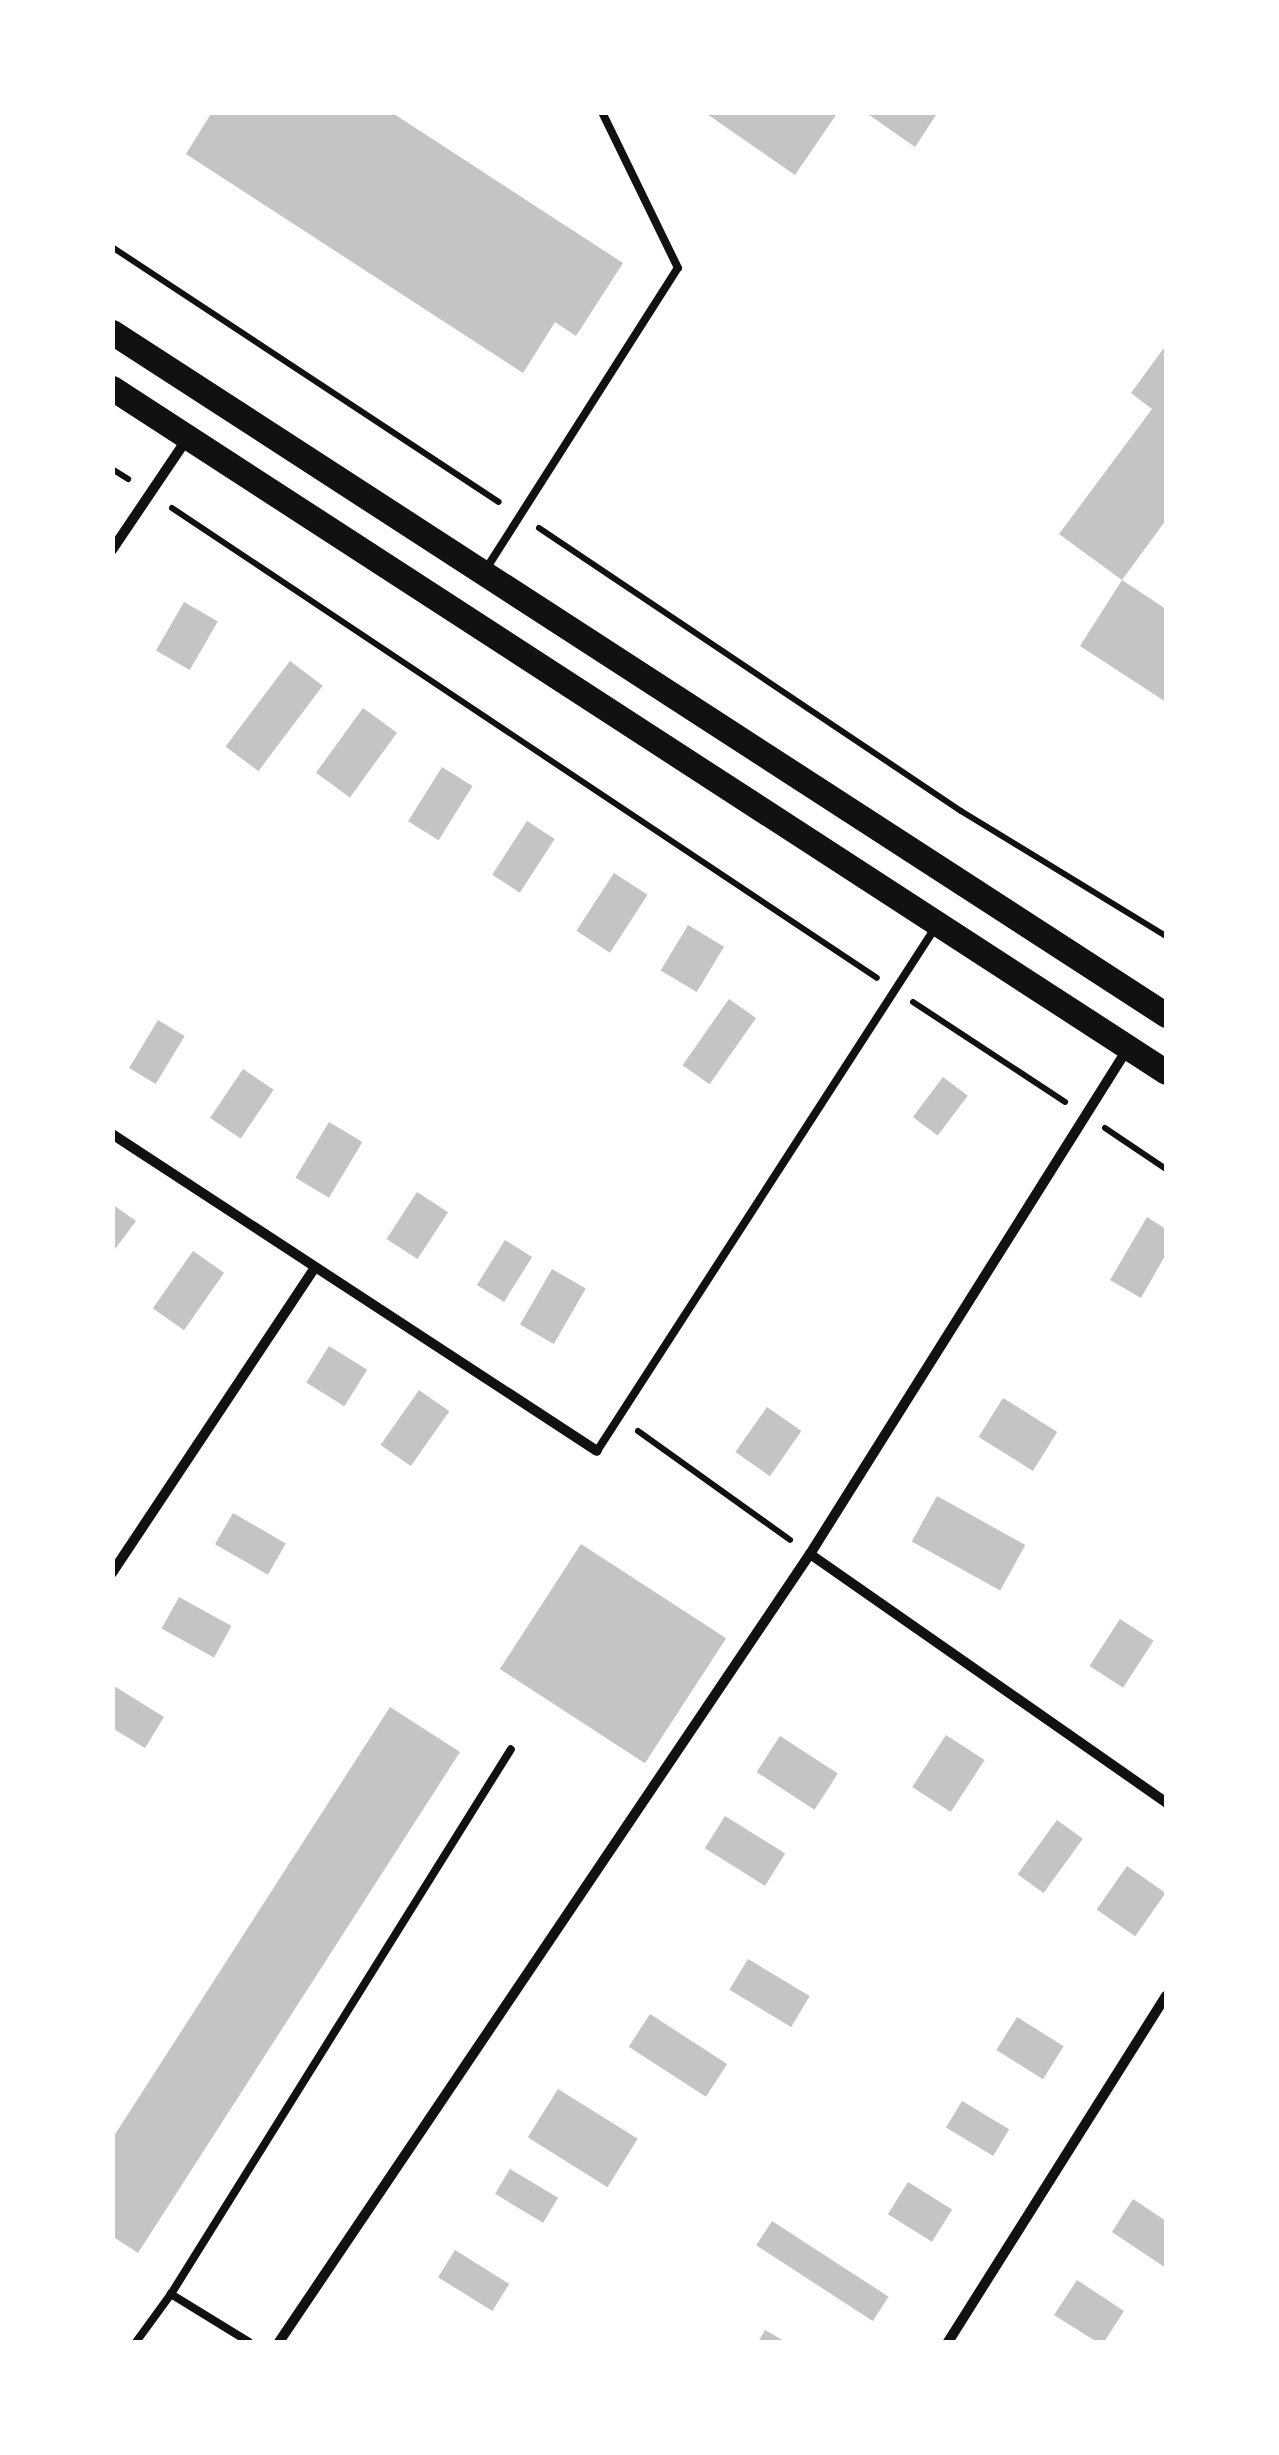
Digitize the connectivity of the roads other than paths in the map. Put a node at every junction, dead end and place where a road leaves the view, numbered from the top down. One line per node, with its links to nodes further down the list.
1 (602, 112): 6 (lane)
2 (112, 332): 6 (main road)
3 (112, 388): 4 (main road)
4 (188, 438): 5 (street); 7 (main road)
5 (112, 550)
6 (483, 574): 8 (main road)
7 (938, 924): 9 (main road); 13 (lane)
8 (1166, 1016)
9 (1128, 1048): 10 (main road); 14 (street)
10 (1166, 1072)
11 (112, 1134): 12 (street)
12 (315, 1267): 13 (street); 15 (street)
13 (597, 1451)
14 (810, 1554): 17 (street); 22 (street)
15 (112, 1573)
16 (511, 1749): 19 (lane)
17 (1166, 1802)
18 (1166, 1996): 23 (street)
19 (170, 2294): 20 (lane); 21 (lane)
20 (136, 2342)
21 (248, 2342)
22 (279, 2342)
23 (948, 2342)

